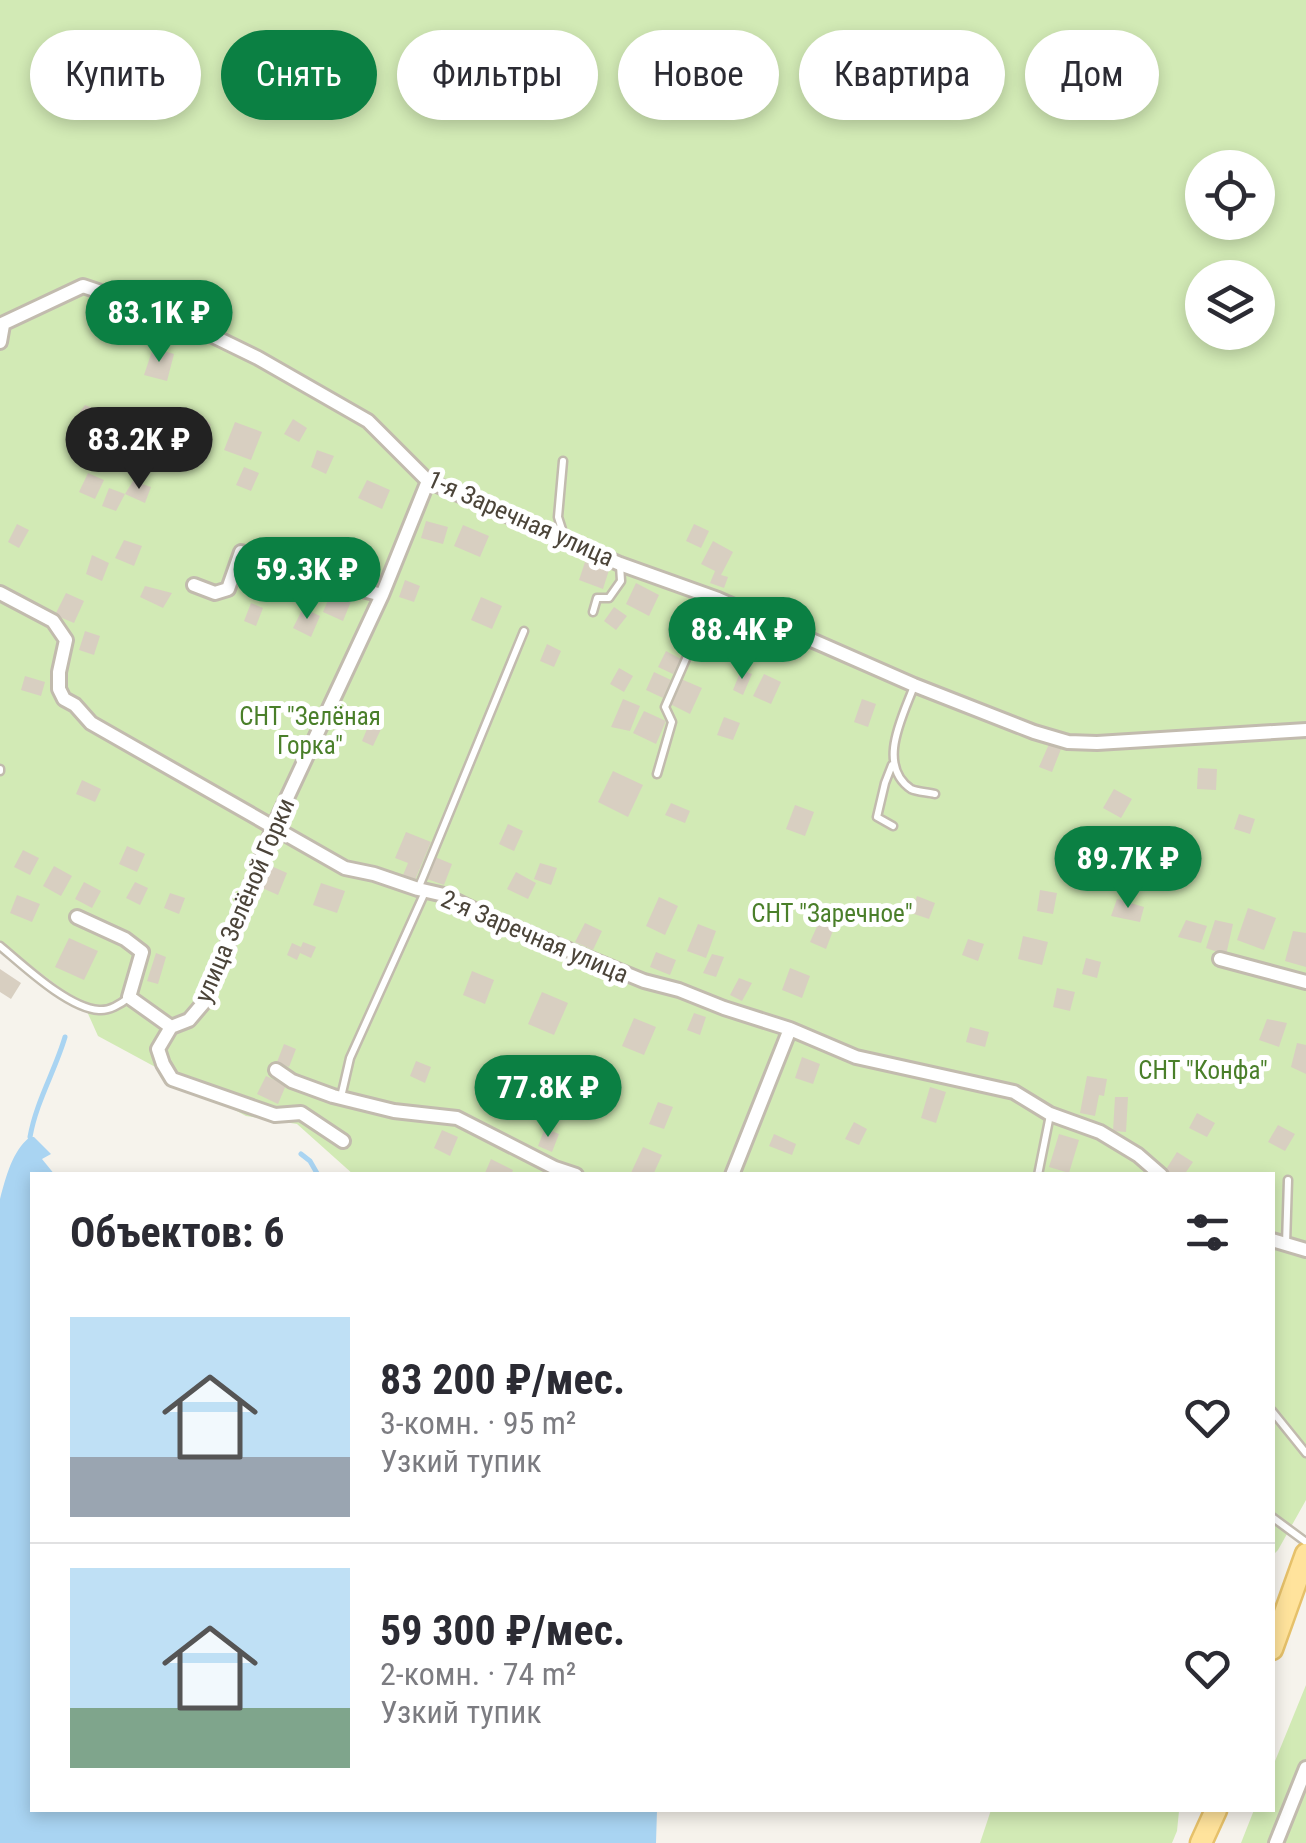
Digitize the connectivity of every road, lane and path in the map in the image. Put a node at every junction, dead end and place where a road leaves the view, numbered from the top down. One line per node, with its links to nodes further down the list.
1 (1, 325): 2 (street); 4 (street, 1-я Заречная улица)
2 (0, 342)
3 (563, 461): 5 (lane)
4 (428, 481): 5 (street, 1-я Заречная улица); 9 (street, улица Зелёной Горки)
5 (565, 540): 6 (street, 1-я Заречная улица)
6 (620, 564): 10 (street, 1-я Заречная улица); 11 (lane)
7 (194, 586): 9 (street)
8 (0, 593): 19 (street, 2-я Заречная улица)
9 (382, 595): 19 (street, улица Зелёной Горки)
10 (718, 599): 13 (street, 1-я Заречная улица); 16 (lane)
11 (593, 612)
12 (524, 631): 20 (lane)
13 (914, 685): 14 (street, 1-я Заречная улица); 15 (lane)
14 (1306, 730)
15 (894, 760): 17 (lane); 18 (lane)
16 (657, 774)
17 (934, 794)
18 (893, 826)
19 (273, 828): 20 (street, 2-я Заречная улица); 26 (street, улица Зелёной Горки)
20 (422, 890): 27 (street, 2-я Заречная улица); 29 (lane)
21 (77, 917): 25 (street)
22 (0, 946): 25 (lane)
23 (1220, 959): 24 (street)
24 (1306, 982)
25 (129, 998): 26 (street)
26 (170, 1026): 31 (street, улица Зелёной Горки)
27 (790, 1030): 30 (street, 2-я Заречная улица); 33 (street)
28 (276, 1070): 29 (street)
29 (340, 1097): 32 (street)
30 (1050, 1114): 34 (lane); 35 (street, 2-я Заречная улица)
31 (343, 1141)
32 (567, 1172)
33 (733, 1172)
34 (1039, 1172)
35 (1158, 1172)
36 (1288, 1180): 37 (lane)
37 (1280, 1242): 38 (street)
38 (1306, 1250)
39 (1275, 1415): 40 (lane)
40 (1306, 1452)
41 (1275, 1520): 42 (lane)
42 (1306, 1542)
43 (1306, 1554): 44 (main road)
44 (1279, 1610)
45 (1306, 1768): 48 (street)
46 (1213, 1812): 47 (main road)
47 (1201, 1843)
48 (1276, 1843)

